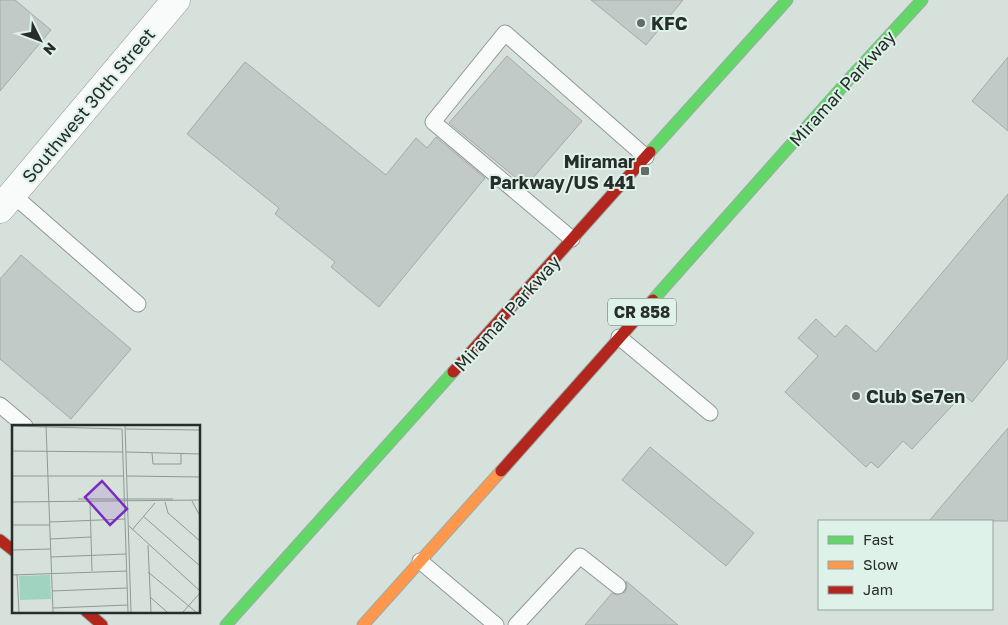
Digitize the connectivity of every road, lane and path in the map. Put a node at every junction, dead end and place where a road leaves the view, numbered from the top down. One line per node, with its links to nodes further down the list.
1 (176, 0): 5 (street, Southwest 30th Street)
2 (787, 0): 4 (main road, Miramar Parkway)
3 (922, 0): 8 (main road, Miramar Parkway / CR 858)
4 (646, 157): 6 (main road, Miramar Parkway); 6 (lane)
5 (6, 202): 7 (lane)
6 (572, 240): 18 (main road, Miramar Parkway)
7 (138, 304)
8 (619, 337): 10 (lane); 14 (main road, Miramar Parkway / CR 858)
9 (0, 406): 11 (lane)
10 (710, 412)
11 (24, 425)
12 (0, 540): 13 (main road)
13 (12, 549)
14 (420, 561): 19 (main road, Miramar Parkway / CR 858); 20 (lane)
15 (618, 586): 21 (lane)
16 (87, 612): 17 (main road)
17 (102, 625)
18 (226, 625)
19 (363, 625)
20 (496, 625)
21 (516, 625)

